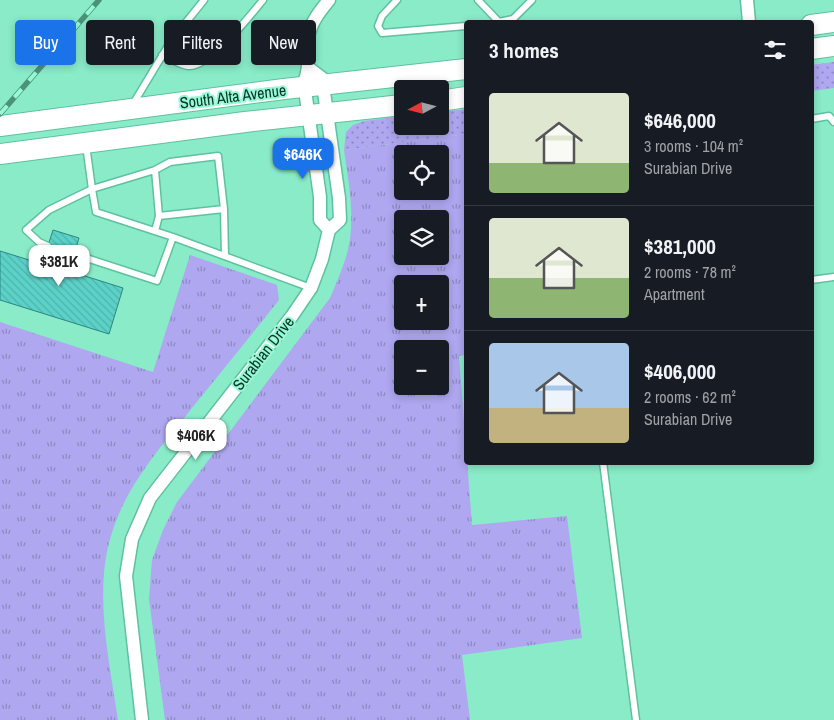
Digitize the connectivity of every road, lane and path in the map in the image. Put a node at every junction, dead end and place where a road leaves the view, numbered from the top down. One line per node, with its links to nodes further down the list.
1 (204, 0): 16 (lane)
2 (263, 0): 16 (lane)
3 (397, 0): 13 (lane)
4 (478, 0): 8 (lane)
5 (532, 0): 9 (lane)
6 (747, 0): 10 (street)
7 (327, 1): 18 (street)
8 (497, 20)
9 (513, 20)
10 (749, 20)
11 (834, 22): 12 (main road)
12 (814, 25)
13 (464, 26)
14 (834, 46): 15 (main road)
15 (814, 49)
16 (162, 55): 22 (lane)
17 (464, 69): 18 (main road, South Alta Avenue)
18 (313, 80): 22 (main road, South Alta Avenue); 23 (street, Surabian Drive); 24 (street)
19 (464, 97): 20 (main road)
20 (449, 99)
21 (394, 106): 23 (main road, South Alta Avenue)
22 (130, 109): 27 (main road, South Alta Avenue)
23 (328, 114): 24 (main road, South Alta Avenue); 34 (street, Surabian Drive)
24 (308, 115): 28 (main road, South Alta Avenue); 34 (street)
25 (814, 118): 26 (lane)
26 (834, 122)
27 (0, 126)
28 (86, 143): 29 (main road, South Alta Avenue); 31 (lane)
29 (0, 154)
30 (155, 170): 31 (lane); 32 (lane); 33 (lane)
31 (92, 189): 35 (lane); 37 (lane)
32 (224, 209): 33 (lane); 39 (lane)
33 (159, 216): 35 (lane)
34 (328, 230): 42 (street, Surabian Drive)
35 (155, 231): 36 (lane)
36 (173, 237): 38 (lane); 39 (lane)
37 (48, 246)
38 (74, 254)
39 (225, 256): 42 (lane)
40 (834, 277): 41 (lane)
41 (814, 280)
42 (311, 288): 44 (street, Surabian Drive)
43 (603, 465): 45 (lane)
44 (142, 720)
45 (636, 720)

